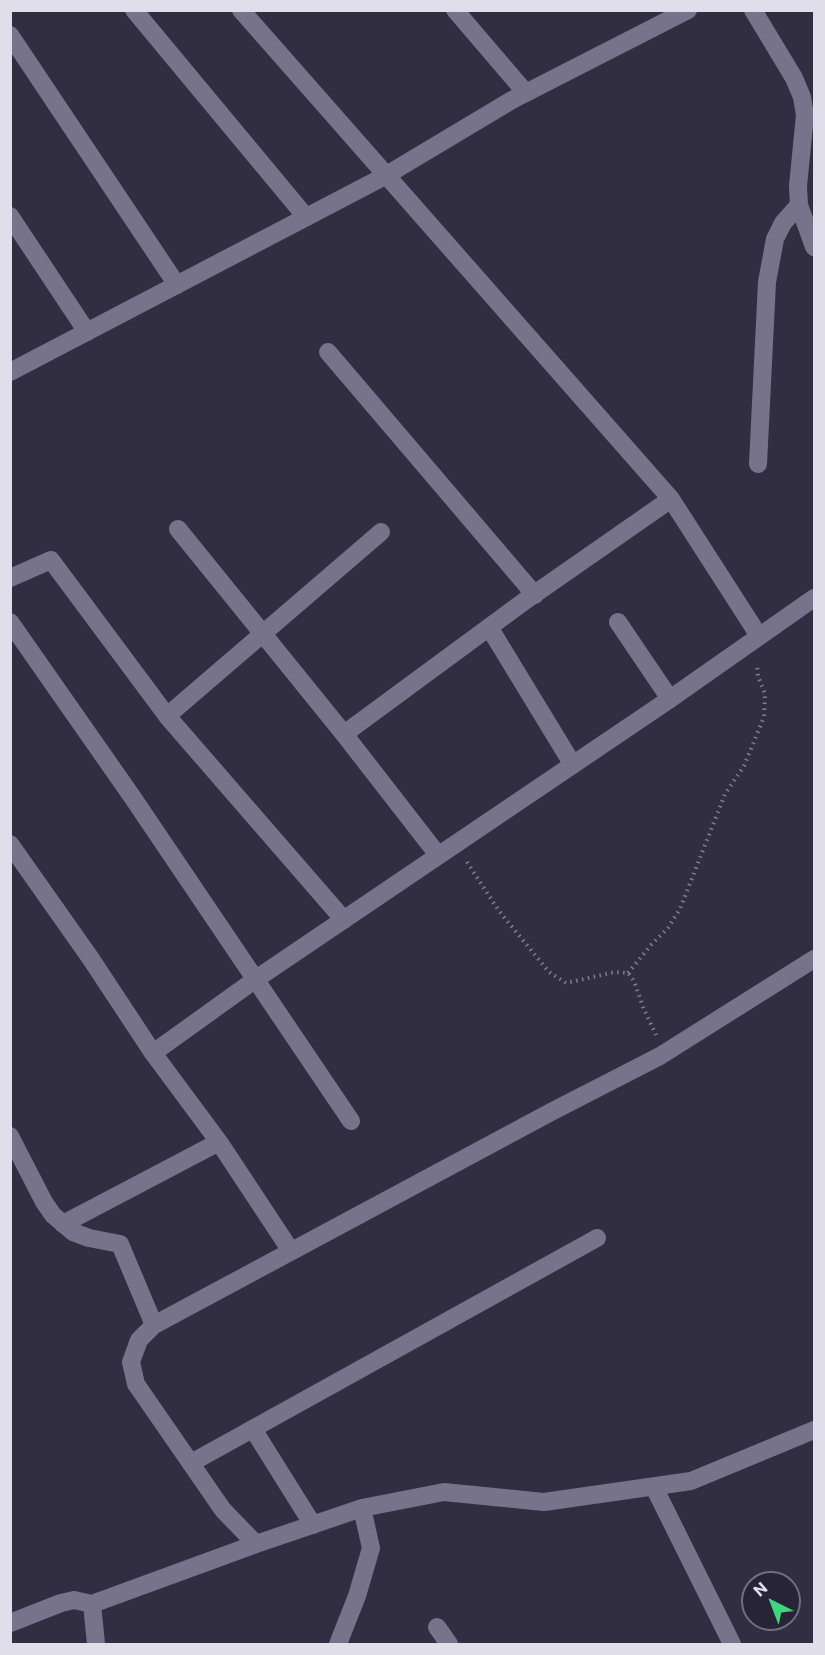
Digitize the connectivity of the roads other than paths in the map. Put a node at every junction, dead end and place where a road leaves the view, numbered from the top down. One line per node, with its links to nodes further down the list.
1 (134, 10): 11 (street)
2 (241, 10): 8 (street)
3 (455, 10): 7 (street)
4 (688, 10): 7 (street)
5 (753, 10): 9 (street)
6 (10, 35): 13 (street)
7 (526, 93): 8 (street)
8 (386, 176): 11 (street); 18 (street)
9 (799, 205): 12 (street); 17 (street)
10 (10, 216): 14 (street)
11 (306, 218): 13 (street)
12 (814, 247)
13 (177, 285): 14 (street)
14 (87, 332): 16 (street)
15 (328, 351): 22 (street)
16 (10, 372)
17 (758, 464)
18 (671, 499): 22 (street); 28 (street)
19 (178, 529): 27 (street)
20 (381, 532): 27 (street)
21 (10, 578): 30 (street)
22 (535, 595): 26 (street)
23 (814, 598): 28 (street)
24 (10, 622): 37 (street)
25 (618, 622): 29 (street)
26 (489, 627): 31 (street); 32 (street)
27 (264, 634): 30 (street); 31 (street)
28 (759, 636): 29 (street)
29 (669, 699): 32 (street)
30 (167, 716): 35 (street)
31 (344, 734): 34 (street)
32 (573, 765): 34 (street)
33 (10, 844): 38 (street)
34 (438, 855): 35 (street)
35 (344, 920): 37 (street)
36 (814, 959): 44 (street)
37 (256, 979): 38 (street); 39 (street)
38 (153, 1053): 41 (street)
39 (351, 1121)
40 (10, 1136): 42 (street)
41 (219, 1142): 42 (street); 44 (street)
42 (63, 1224): 45 (street)
43 (597, 1238): 46 (street)
44 (291, 1251): 45 (street)
45 (154, 1325): 48 (street)
46 (253, 1428): 48 (street); 51 (street)
47 (814, 1430): 49 (street)
48 (191, 1463): 52 (street)
49 (654, 1486): 50 (street); 59 (street)
50 (362, 1508): 51 (street); 57 (street)
51 (313, 1524): 52 (street)
52 (256, 1544): 53 (street)
53 (92, 1605): 54 (street); 56 (street)
54 (10, 1623)
55 (437, 1627): 58 (street)
56 (96, 1644)
57 (338, 1644)
58 (449, 1644)
59 (732, 1644)

